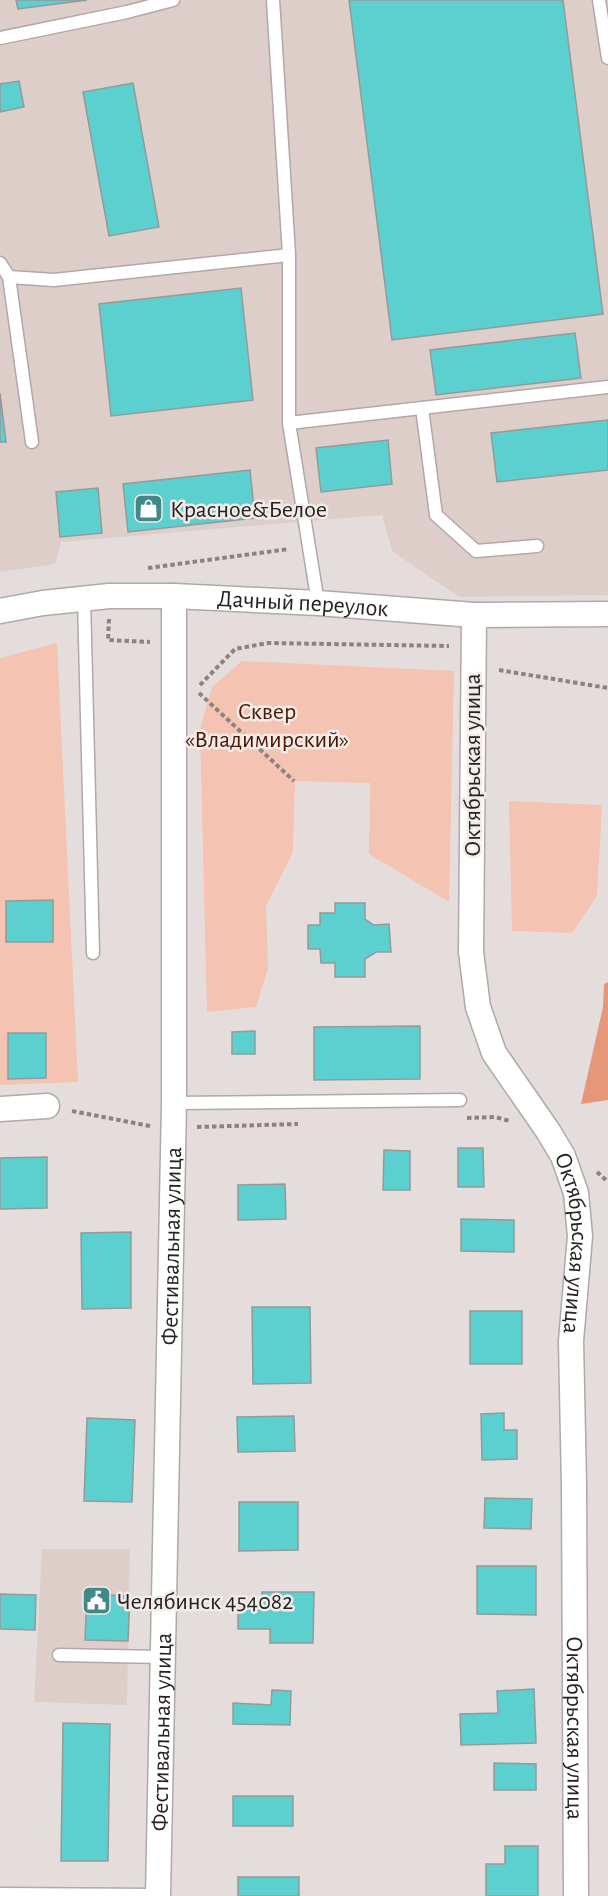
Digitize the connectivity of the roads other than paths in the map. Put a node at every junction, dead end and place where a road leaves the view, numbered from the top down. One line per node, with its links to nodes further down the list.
1 (173, 0): 4 (lane)
2 (273, 0): 6 (lane)
3 (599, 0): 5 (lane)
4 (0, 38)
5 (608, 58)
6 (288, 255): 8 (lane); 11 (lane)
7 (0, 263): 8 (lane)
8 (9, 277): 12 (lane)
9 (608, 387): 10 (lane)
10 (422, 408): 11 (lane); 13 (lane)
11 (289, 423): 16 (lane)
12 (32, 442)
13 (537, 546)
14 (174, 596): 15 (street, Дачный переулок); 16 (street, Дачный переулок); 22 (street, Фестивальная улица)
15 (84, 599): 17 (street, Дачный переулок); 20 (lane)
16 (318, 603): 19 (street, Дачный переулок)
17 (0, 611)
18 (608, 614): 19 (street, Дачный переулок)
19 (474, 615): 29 (street, Октябрьская улица)
20 (93, 953)
21 (460, 1100): 22 (lane)
22 (180, 1103): 26 (street, Фестивальная улица)
23 (47, 1106): 24 (street)
24 (0, 1109)
25 (58, 1655): 26 (lane)
26 (163, 1657): 28 (street, Фестивальная улица)
27 (0, 1894): 28 (lane)
28 (158, 1895)
29 (576, 1896)

